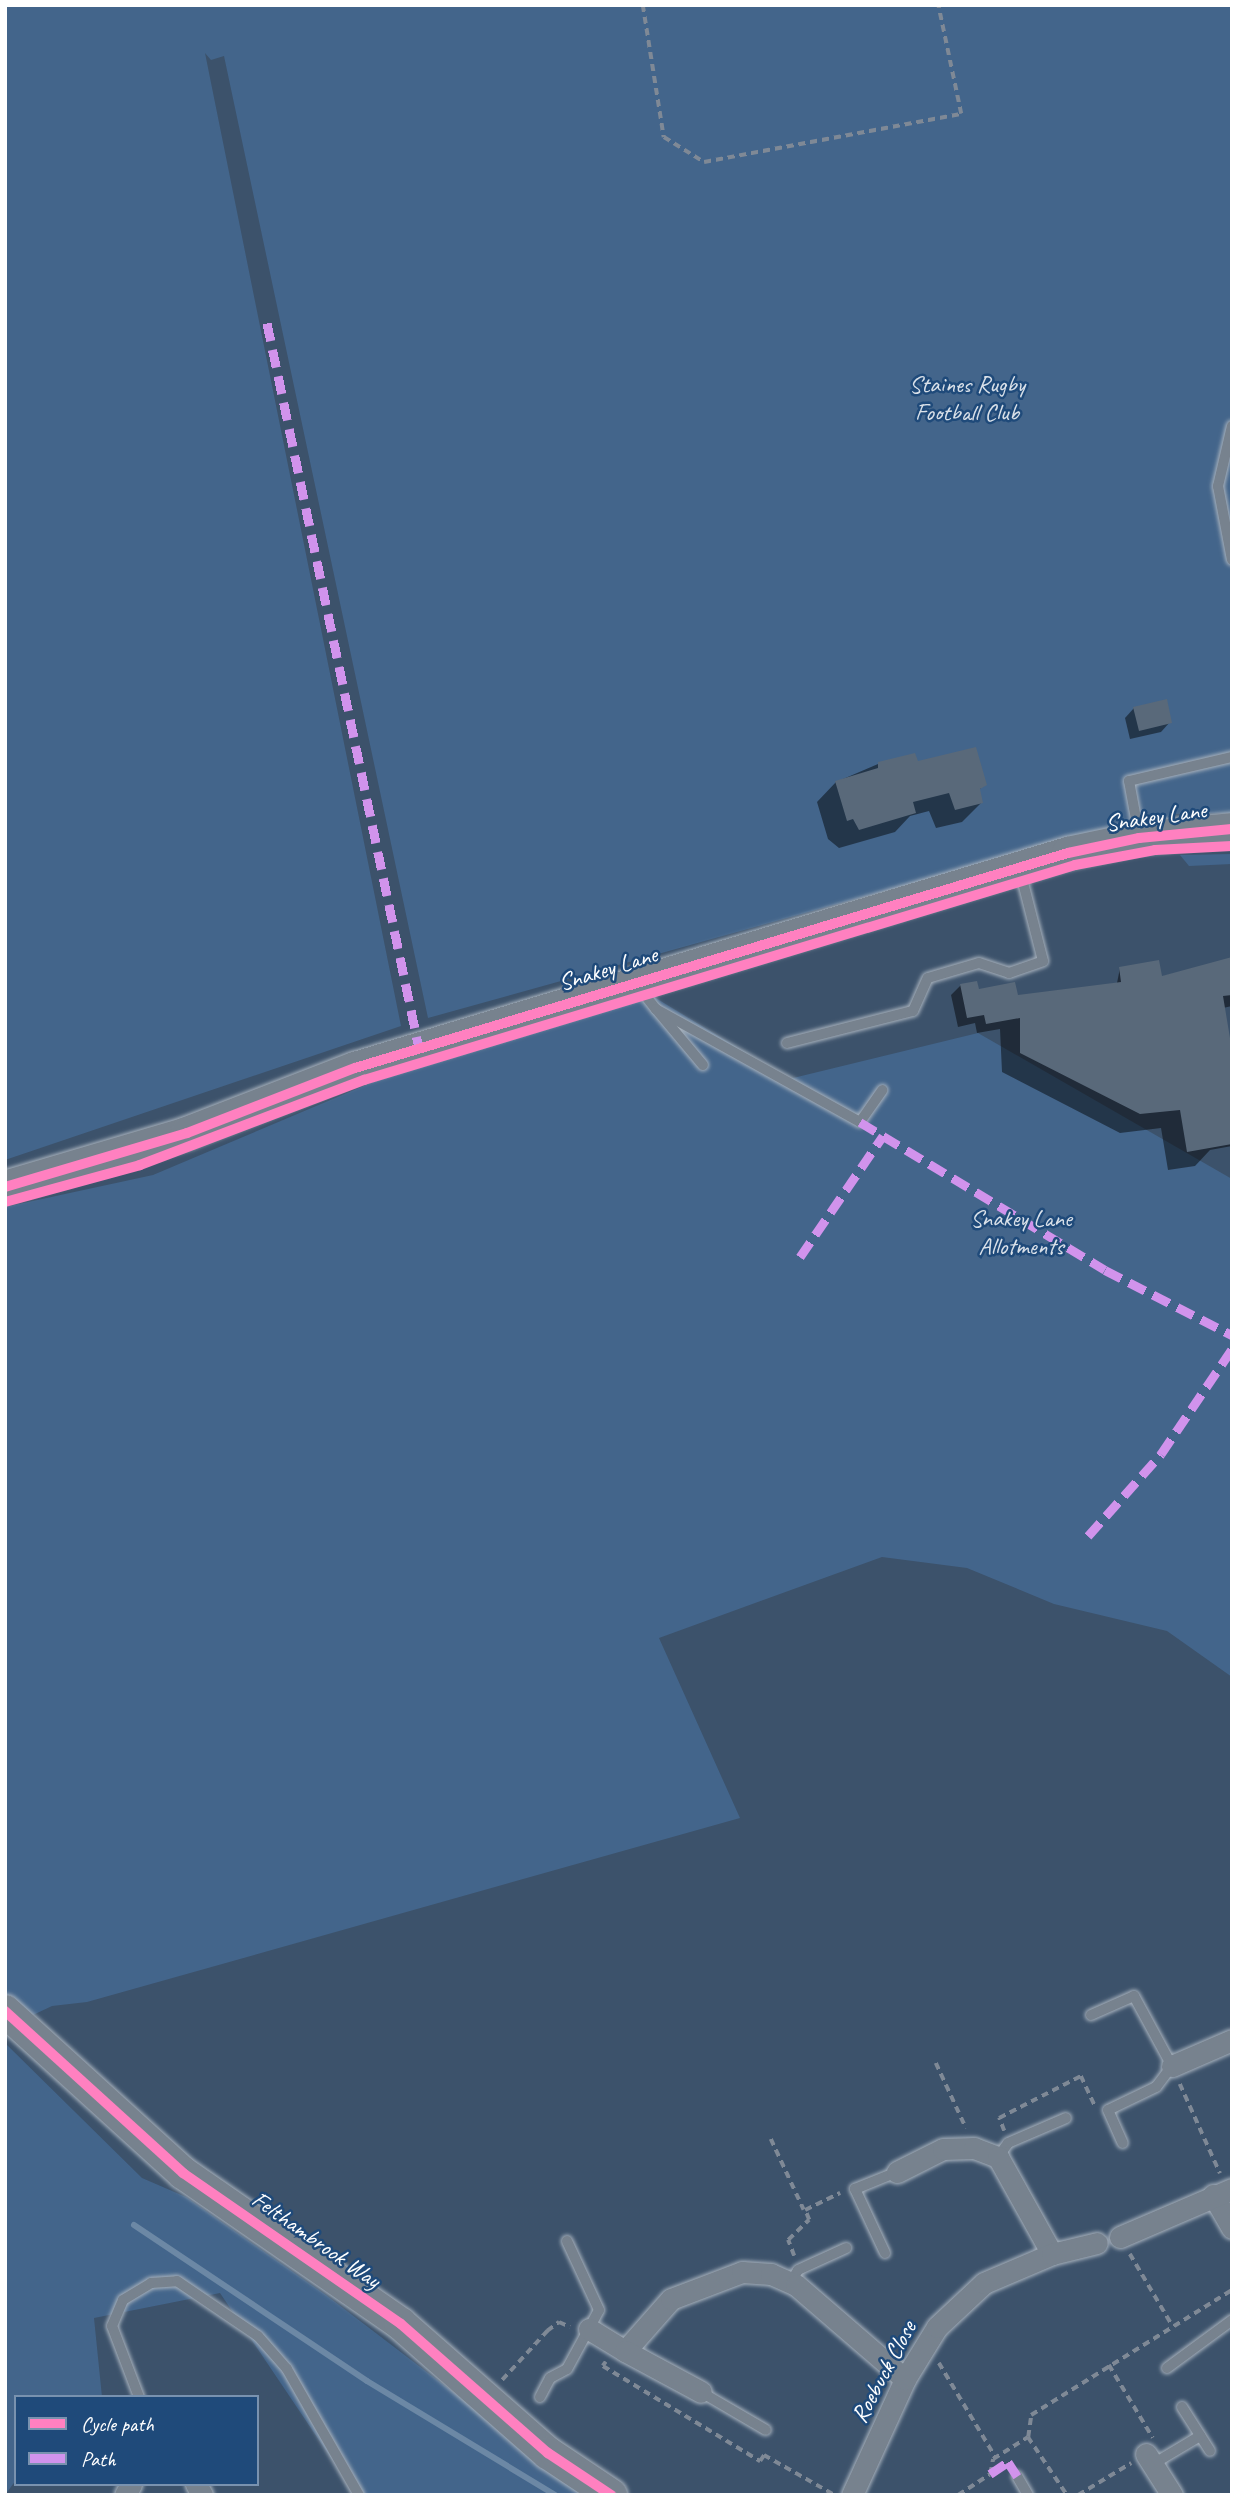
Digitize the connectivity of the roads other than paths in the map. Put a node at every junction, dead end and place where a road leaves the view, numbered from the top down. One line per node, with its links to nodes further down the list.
1 (1232, 426): 2 (lane)
2 (1232, 560)
3 (1232, 757): 5 (lane)
4 (1232, 829): 5 (street, Snakey Lane)
5 (1139, 838): 6 (street, Snakey Lane)
6 (1019, 868): 7 (street, Snakey Lane); 9 (lane)
7 (636, 983): 8 (lane); 12 (street, Snakey Lane)
8 (656, 1009): 10 (lane); 11 (lane)
9 (788, 1043)
10 (703, 1065)
11 (882, 1090)
12 (5, 1187)
13 (5, 2011): 45 (street, Felthambrook Way)
14 (1091, 2015): 16 (lane)
15 (1232, 2040): 16 (street)
16 (1172, 2066): 18 (lane)
17 (1066, 2118): 19 (lane)
18 (1123, 2143)
19 (1003, 2150): 20 (street); 28 (street)
20 (897, 2172): 27 (lane)
21 (1225, 2192): 22 (street); 23 (street)
22 (1232, 2228)
23 (1120, 2237)
24 (567, 2241): 31 (lane)
25 (1097, 2243): 28 (street, Roebuck Close)
26 (846, 2248): 29 (lane)
27 (885, 2253)
28 (1052, 2254): 34 (street, Roebuck Close)
29 (794, 2276): 32 (street); 34 (street)
30 (1232, 2320): 33 (lane)
31 (587, 2333): 32 (street); 37 (lane)
32 (620, 2348): 35 (street)
33 (1167, 2368)
34 (905, 2379): 46 (street, Roebuck Close)
35 (701, 2392): 39 (lane)
36 (138, 2395): 44 (lane)
37 (540, 2397)
38 (1182, 2407): 40 (lane)
39 (766, 2430)
40 (1200, 2436): 41 (lane); 42 (lane)
41 (1210, 2451)
42 (1150, 2459): 48 (street)
43 (1017, 2476): 47 (lane)
44 (359, 2495)
45 (611, 2495)
46 (852, 2495)
47 (1028, 2495)
48 (1172, 2495)

